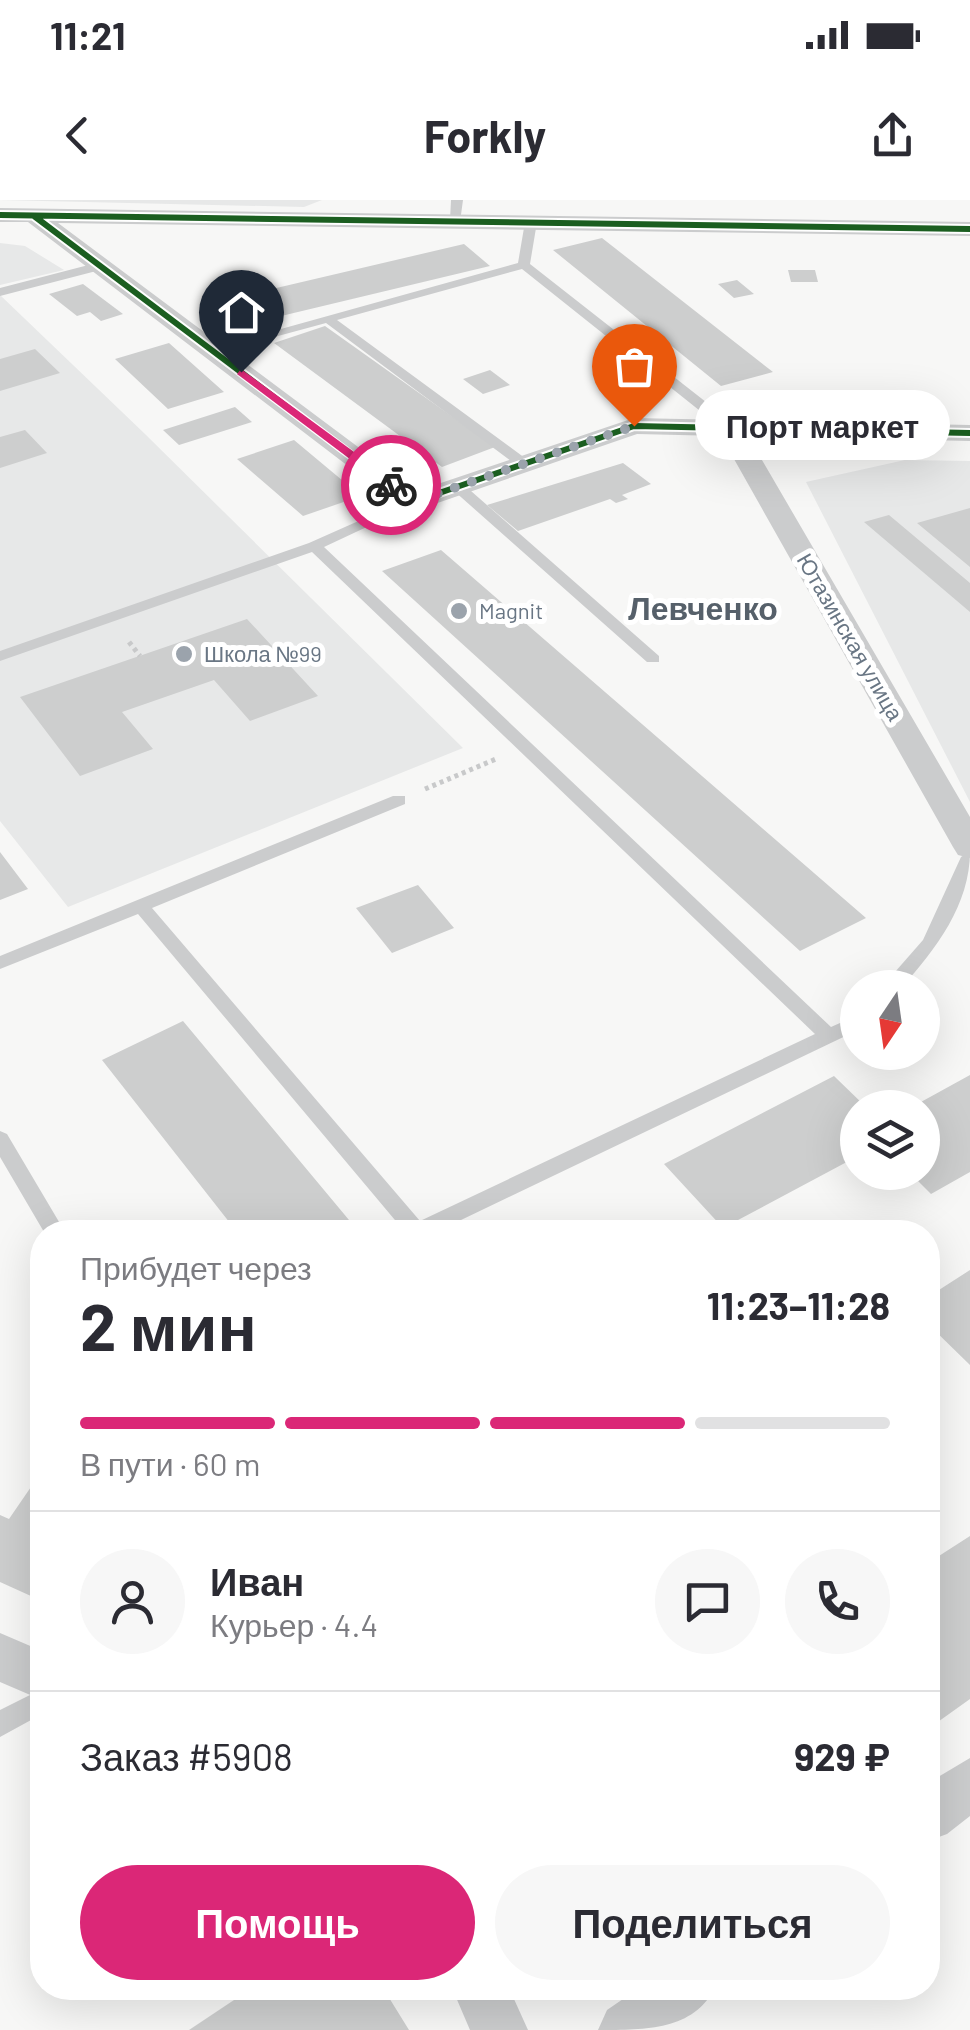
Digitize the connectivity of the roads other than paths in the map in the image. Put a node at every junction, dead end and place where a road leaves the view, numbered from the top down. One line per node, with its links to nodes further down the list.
1 (457, 210): 3 (street); 4 (street)
2 (0, 215): 3 (street)
3 (34, 216): 7 (street)
4 (531, 222): 5 (street); 6 (lane)
5 (970, 229)
6 (524, 264): 9 (lane); 11 (lane)
7 (100, 266): 8 (lane); 10 (street)
8 (0, 292)
9 (330, 320): 10 (lane); 13 (lane)
10 (212, 350): 15 (street)
11 (729, 427): 12 (street); 13 (street); 20 (street, Ютазинская улица)
12 (970, 433)
13 (524, 464): 14 (street)
14 (458, 486): 15 (street); 18 (lane)
15 (413, 502): 16 (lane)
16 (314, 546): 17 (lane); 26 (lane)
17 (0, 656)
18 (653, 658)
19 (399, 800): 22 (lane)
20 (970, 847)
21 (970, 858): 24 (lane)
22 (141, 906): 23 (lane); 29 (lane)
23 (0, 964)
24 (906, 970)
25 (840, 1031): 26 (lane)
26 (829, 1036): 30 (lane)
27 (0, 1139): 28 (lane)
28 (48, 1220)
29 (407, 1220)
30 (442, 1220)
31 (0, 1656): 32 (street)
32 (30, 1670)
33 (30, 1708): 34 (lane)
34 (0, 1724)
35 (970, 1784): 36 (street)
36 (940, 1806)
37 (485, 2000): 39 (street)
38 (669, 2000): 40 (street)
39 (498, 2030)
40 (627, 2030)

